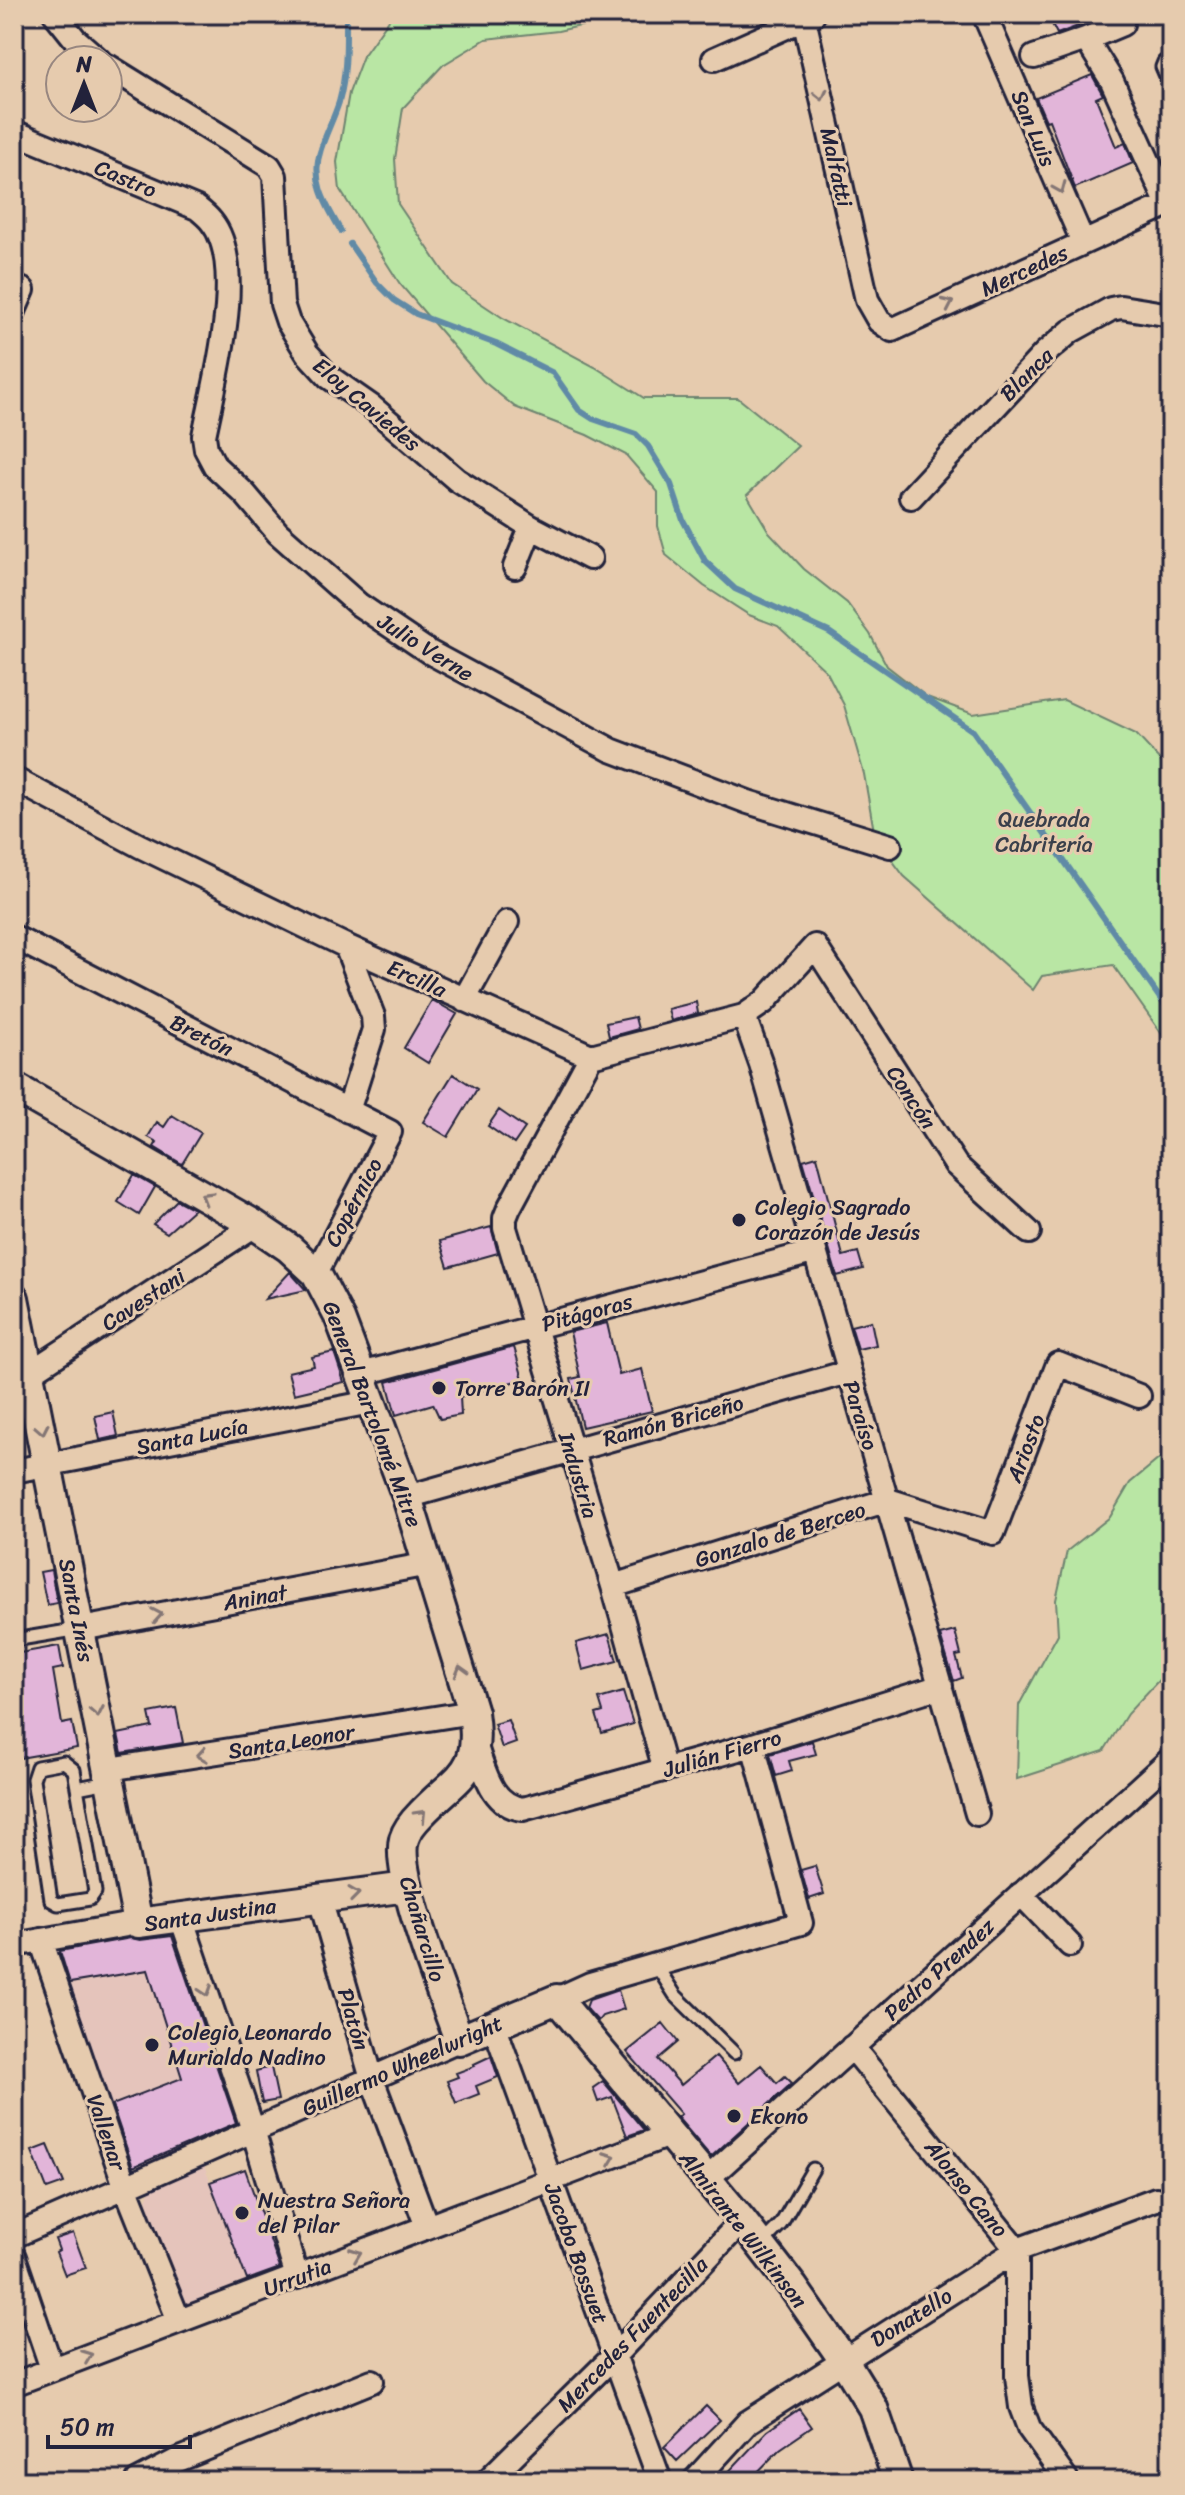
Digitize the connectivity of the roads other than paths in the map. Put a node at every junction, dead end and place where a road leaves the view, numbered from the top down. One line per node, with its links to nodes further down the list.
1 (55, 14): 6 (street)
2 (984, 14): 14 (street, San Luis, one-way to 14)
3 (805, 16): 9 (street); 19 (street, Malfatti, one-way to 19)
4 (1122, 24): 5 (street)
5 (1086, 39): 7 (street); 13 (street)
6 (81, 44)
7 (1034, 57)
8 (1171, 58): 11 (lane)
9 (714, 59)
10 (124, 76): 21 (street, Eloy Caviedes)
11 (1171, 88)
12 (14, 132): 15 (street, Castro)
13 (1169, 204): 14 (street, Mercedes)
14 (1083, 242): 19 (street, Mercedes, one-way to 14)
15 (222, 243): 25 (street, Julio Verne)
16 (18, 288): 17 (street)
17 (14, 311)
18 (1171, 315): 20 (street, Blanca)
19 (879, 321)
20 (911, 497)
21 (531, 527): 22 (street, Eloy Caviedes); 23 (street)
22 (590, 558)
23 (515, 567)
24 (14, 779): 28 (street, Ercilla)
25 (890, 846)
26 (507, 922): 29 (street)
27 (14, 937): 33 (street, Bretón)
28 (346, 946): 29 (street, Ercilla); 33 (street)
29 (464, 1000): 31 (street, Ercilla)
30 (744, 1016): 31 (street); 36 (street, Concón); 37 (street, Paraíso)
31 (591, 1056): 40 (street, Industria)
32 (14, 1087): 35 (street, General Bartolomé Mitre, one-way to 32)
33 (348, 1111): 34 (street, Bretón)
34 (390, 1132): 38 (street, Copérnico)
35 (255, 1225): 38 (street, General Bartolomé Mitre); 41 (street, Cavestani)
36 (1029, 1232)
37 (813, 1252): 40 (street, Pitágoras); 42 (street, Paraíso)
38 (316, 1273): 43 (street, General Bartolomé Mitre)
39 (14, 1298): 41 (street, Santa Inés)
40 (534, 1326): 43 (street, Pitágoras); 46 (street, Industria)
41 (31, 1372): 47 (street, Santa Inés, one-way to 47)
42 (848, 1372): 46 (street, Ramón Briceño); 50 (street, Paraíso)
43 (361, 1374): 45 (street, General Bartolomé Mitre)
44 (1139, 1396): 51 (street, Ariosto)
45 (371, 1402): 47 (street, Santa Lucía); 49 (street, General Bartolomé Mitre)
46 (571, 1449): 49 (street, Ramón Briceño); 53 (street, Industria)
47 (48, 1464): 48 (street, Santa Lucía); 54 (street, Santa Inés)
48 (14, 1471)
49 (407, 1497): 52 (street, General Bartolomé Mitre)
50 (888, 1500): 51 (street, Gonzalo de Berceo); 53 (street, Gonzalo de Berceo); 56 (street, Paraíso)
51 (993, 1533)
52 (429, 1564): 54 (street, Aninat, one-way to 52); 57 (street, General Bartolomé Mitre, one-way to 52)
53 (613, 1586): 61 (street, Industria)
54 (81, 1629): 55 (lane); 62 (street, Santa Inés, one-way to 62)
55 (14, 1640)
56 (941, 1686): 58 (street, Julián Fierro); 65 (street, Paraíso)
57 (473, 1712): 59 (street, General Bartolomé Mitre); 62 (street, Santa Leonor, one-way to 62)
58 (753, 1745): 61 (street, Julián Fierro); 74 (street, Guillermo Wheelwright)
59 (476, 1747): 64 (street, General Bartolomé Mitre); 66 (street, Chañarcillo, one-way to 59)
60 (1171, 1759): 67 (street, Pedro Prendez)
61 (665, 1770): 64 (street, Julián Fierro)
62 (110, 1775): 63 (lane); 70 (street, Santa Inés)
63 (77, 1788): 63 (lane)
64 (502, 1803)
65 (977, 1814)
66 (407, 1887): 68 (street, Santa Justina, one-way to 66); 77 (street, Chañarcillo)
67 (1021, 1894): 73 (street); 78 (street, Pedro Prendez)
68 (320, 1899): 69 (street, Santa Justina); 80 (street, Platón)
69 (181, 1917): 70 (street, Santa Justina); 81 (street, one-way to 81)
70 (138, 1923): 71 (street, Santa Justina)
71 (41, 1940): 72 (street, Santa Justina); 86 (street, Vallenar)
72 (14, 1945)
73 (1070, 1945)
74 (656, 1965): 75 (street, Guillermo Wheelwright); 79 (lane)
75 (557, 1999): 76 (street, Guillermo Wheelwright); 82 (street, Almirante Wilkinson)
76 (494, 2025): 77 (street, Guillermo Wheelwright); 85 (street, Jacobo Bossuet)
77 (459, 2040): 80 (street, Guillermo Wheelwright)
78 (852, 2047): 84 (street, Pedro Prendez); 92 (street, Alonso Cano)
79 (734, 2053)
80 (372, 2079): 81 (street, Guillermo Wheelwright); 89 (street, Platón)
81 (253, 2130): 86 (street, Guillermo Wheelwright); 94 (street)
82 (669, 2135): 84 (street, Almirante Wilkinson); 85 (street, Urrutia, one-way to 82)
83 (813, 2169): 91 (lane)
84 (707, 2179): 88 (street, Almirante Wilkinson)
85 (551, 2180): 89 (street, Urrutia); 96 (street, Jacobo Bossuet)
86 (125, 2186): 90 (street, Guillermo Wheelwright); 95 (street, Vallenar)
87 (1156, 2199): 92 (street, Donatello)
88 (742, 2221): 91 (street, Almirante Wilkinson); 96 (street, Mercedes Fuentecilla)
89 (427, 2227): 94 (street, Urrutia, one-way to 89)
90 (14, 2236)
91 (761, 2244): 97 (street, Almirante Wilkinson)
92 (1017, 2250): 97 (street, Donatello); 106 (street, Alonso Cano)
93 (14, 2257): 98 (street)
94 (297, 2277): 95 (street, Urrutia)
95 (179, 2321): 98 (street, Urrutia, one-way to 95)
96 (614, 2356): 102 (street, Mercedes Fuentecilla); 103 (street, Jacobo Bossuet)
97 (843, 2359): 104 (street, Donatello); 105 (street, Almirante Wilkinson)
98 (52, 2369): 100 (street, Urrutia)
99 (372, 2381): 101 (street)
100 (14, 2384)
101 (138, 2481)
102 (487, 2481)
103 (660, 2481)
104 (694, 2481)
105 (898, 2481)
106 (1067, 2481)

